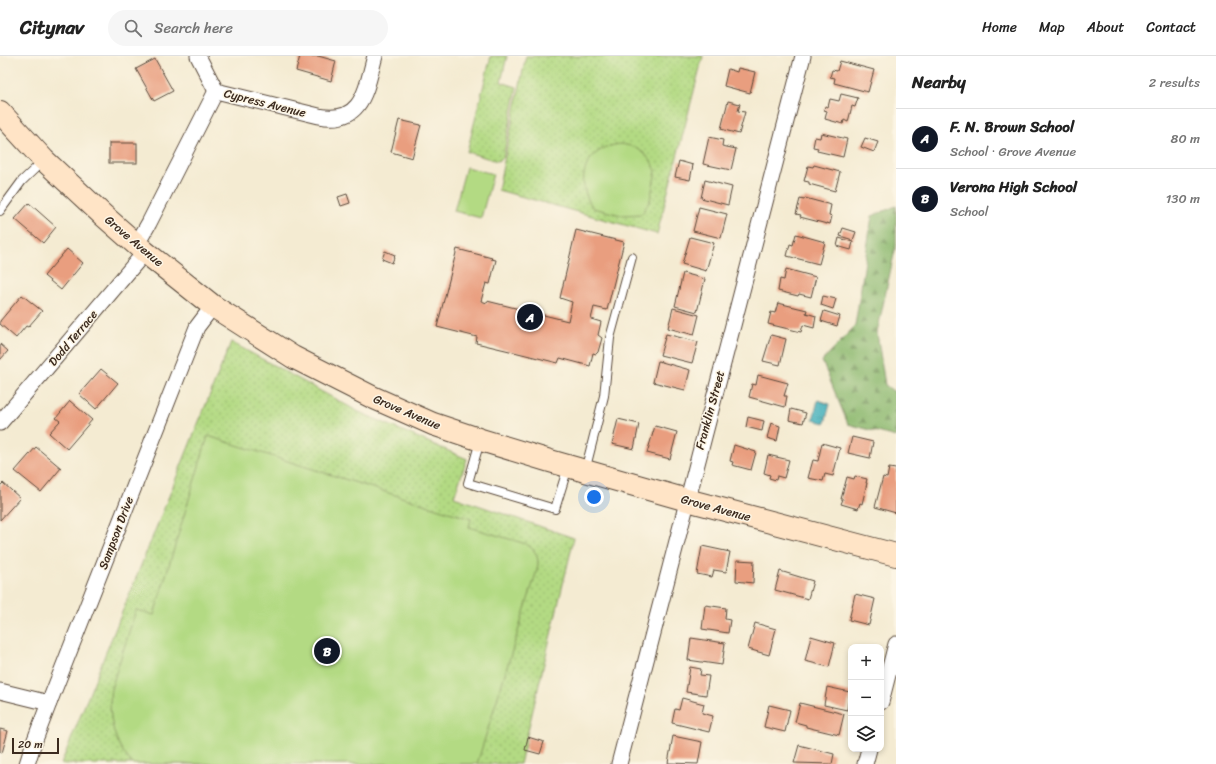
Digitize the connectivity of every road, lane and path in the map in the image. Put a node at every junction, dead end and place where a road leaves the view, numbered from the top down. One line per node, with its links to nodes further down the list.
1 (198, 56): 4 (street)
2 (375, 56): 4 (street, Cypress Avenue)
3 (803, 56): 14 (street, Franklin Street)
4 (216, 91): 8 (street, Cypress Avenue)
5 (0, 112): 6 (street, Grove Avenue)
6 (44, 160): 7 (lane); 8 (street, Grove Avenue)
7 (0, 211)
8 (141, 248): 10 (street, Grove Avenue); 11 (street, Dodd Terrace)
9 (632, 257): 13 (lane)
10 (213, 306): 12 (street, Grove Avenue); 19 (street, Sampson Drive)
11 (0, 423)
12 (481, 440): 13 (street, Grove Avenue); 13 (lane)
13 (577, 469): 14 (street, Grove Avenue)
14 (687, 500): 15 (street, Grove Avenue); 22 (street, Franklin Street)
15 (896, 555)
16 (896, 644): 17 (street)
17 (884, 690)
18 (0, 691): 19 (street)
19 (50, 703): 21 (street, Sampson Drive)
20 (868, 752): 23 (street)
21 (27, 764)
22 (619, 764)
23 (865, 764)

